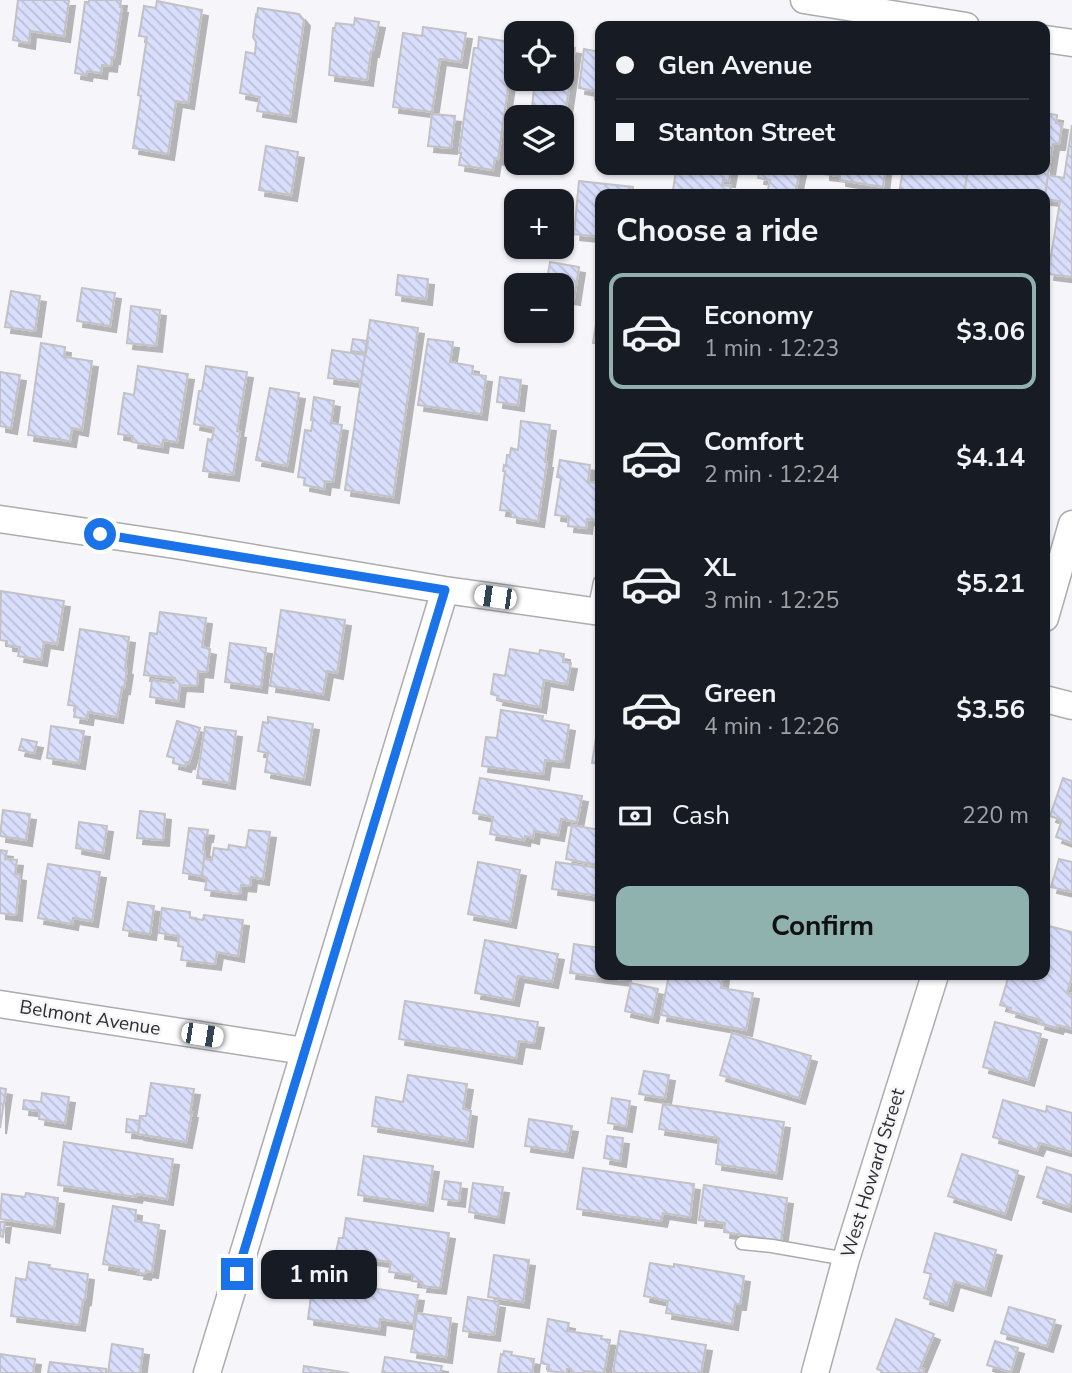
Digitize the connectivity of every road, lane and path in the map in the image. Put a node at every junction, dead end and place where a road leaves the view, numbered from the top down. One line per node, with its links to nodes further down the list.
1 (804, 0): 2 (street)
2 (935, 21)
3 (1050, 40): 4 (street)
4 (1072, 43)
5 (0, 519): 7 (street)
6 (1072, 524): 8 (street)
7 (445, 590): 9 (street); 14 (street)
8 (1050, 601)
9 (595, 612)
10 (1050, 700): 11 (street)
11 (1072, 706)
12 (933, 980): 16 (street, West Howard Street)
13 (0, 1004): 14 (street, Belmont Avenue)
14 (304, 1051): 17 (street)
15 (742, 1243): 16 (lane)
16 (846, 1259): 18 (street, West Howard Street)
17 (207, 1373)
18 (815, 1373)

